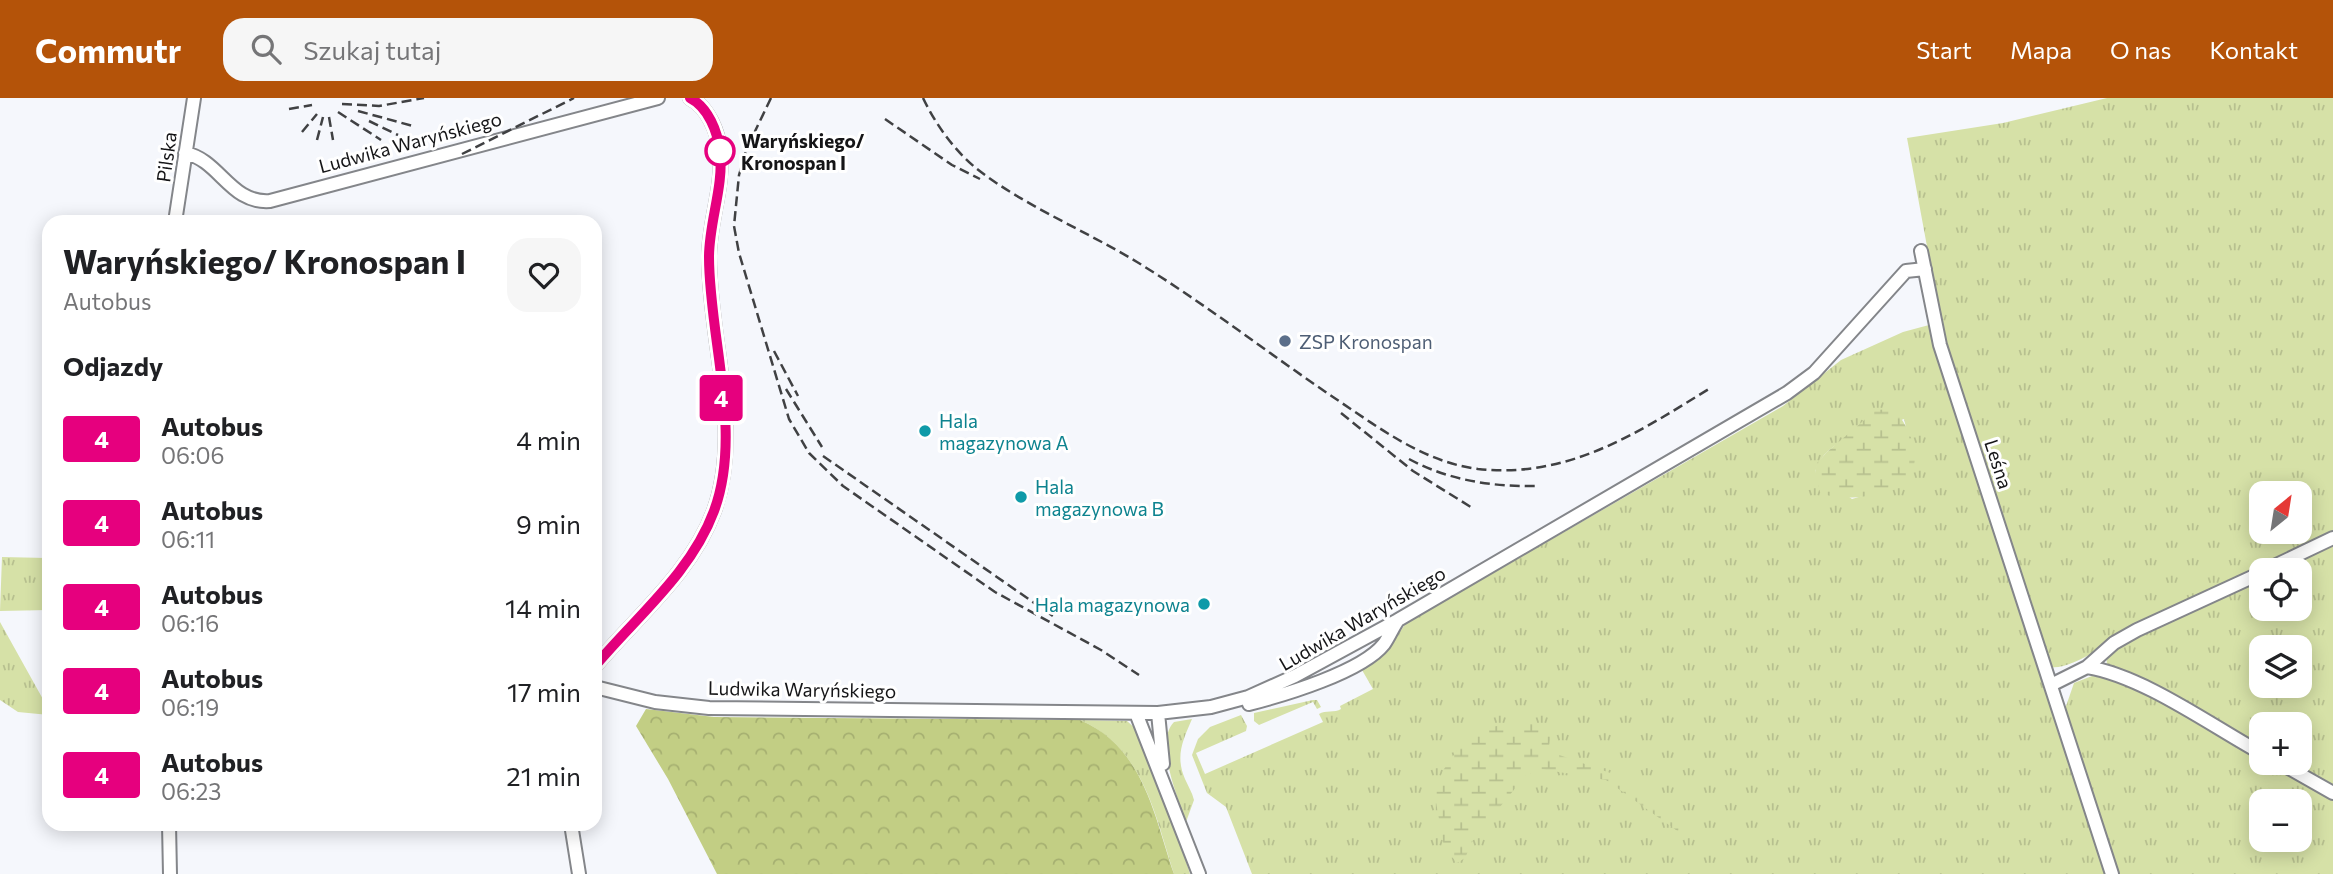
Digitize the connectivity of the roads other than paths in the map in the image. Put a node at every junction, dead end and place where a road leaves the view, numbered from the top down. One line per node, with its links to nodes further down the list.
1 (194, 98): 4 (street, Pilska)
2 (658, 98): 4 (street, Ludwika Waryńskiego)
3 (690, 98): 12 (street)
4 (185, 153): 5 (street, Pilska)
5 (176, 215)
6 (1921, 251): 7 (street, Leśna)
7 (1925, 269): 11 (street, Ludwika Waryńskiego); 14 (street, Leśna)
8 (2333, 538): 9 (street)
9 (2291, 558)
10 (2249, 579): 13 (street)
11 (1398, 620): 16 (street, Ludwika Waryńskiego); 16 (street)
12 (602, 658)
13 (2087, 667): 14 (street); 19 (street)
14 (2051, 685): 28 (street, Leśna)
15 (602, 689): 17 (street, Ludwika Waryńskiego)
16 (1244, 701): 18 (street, Ludwika Waryńskiego)
17 (1136, 713): 18 (street, Ludwika Waryńskiego); 21 (street)
18 (1158, 713): 21 (street)
19 (2249, 746)
20 (2301, 775): 22 (street)
21 (1166, 783): 27 (street)
22 (2333, 793)
23 (169, 831): 25 (street)
24 (572, 831): 26 (street)
25 (170, 874)
26 (579, 874)
27 (1199, 874)
28 (2112, 874)

